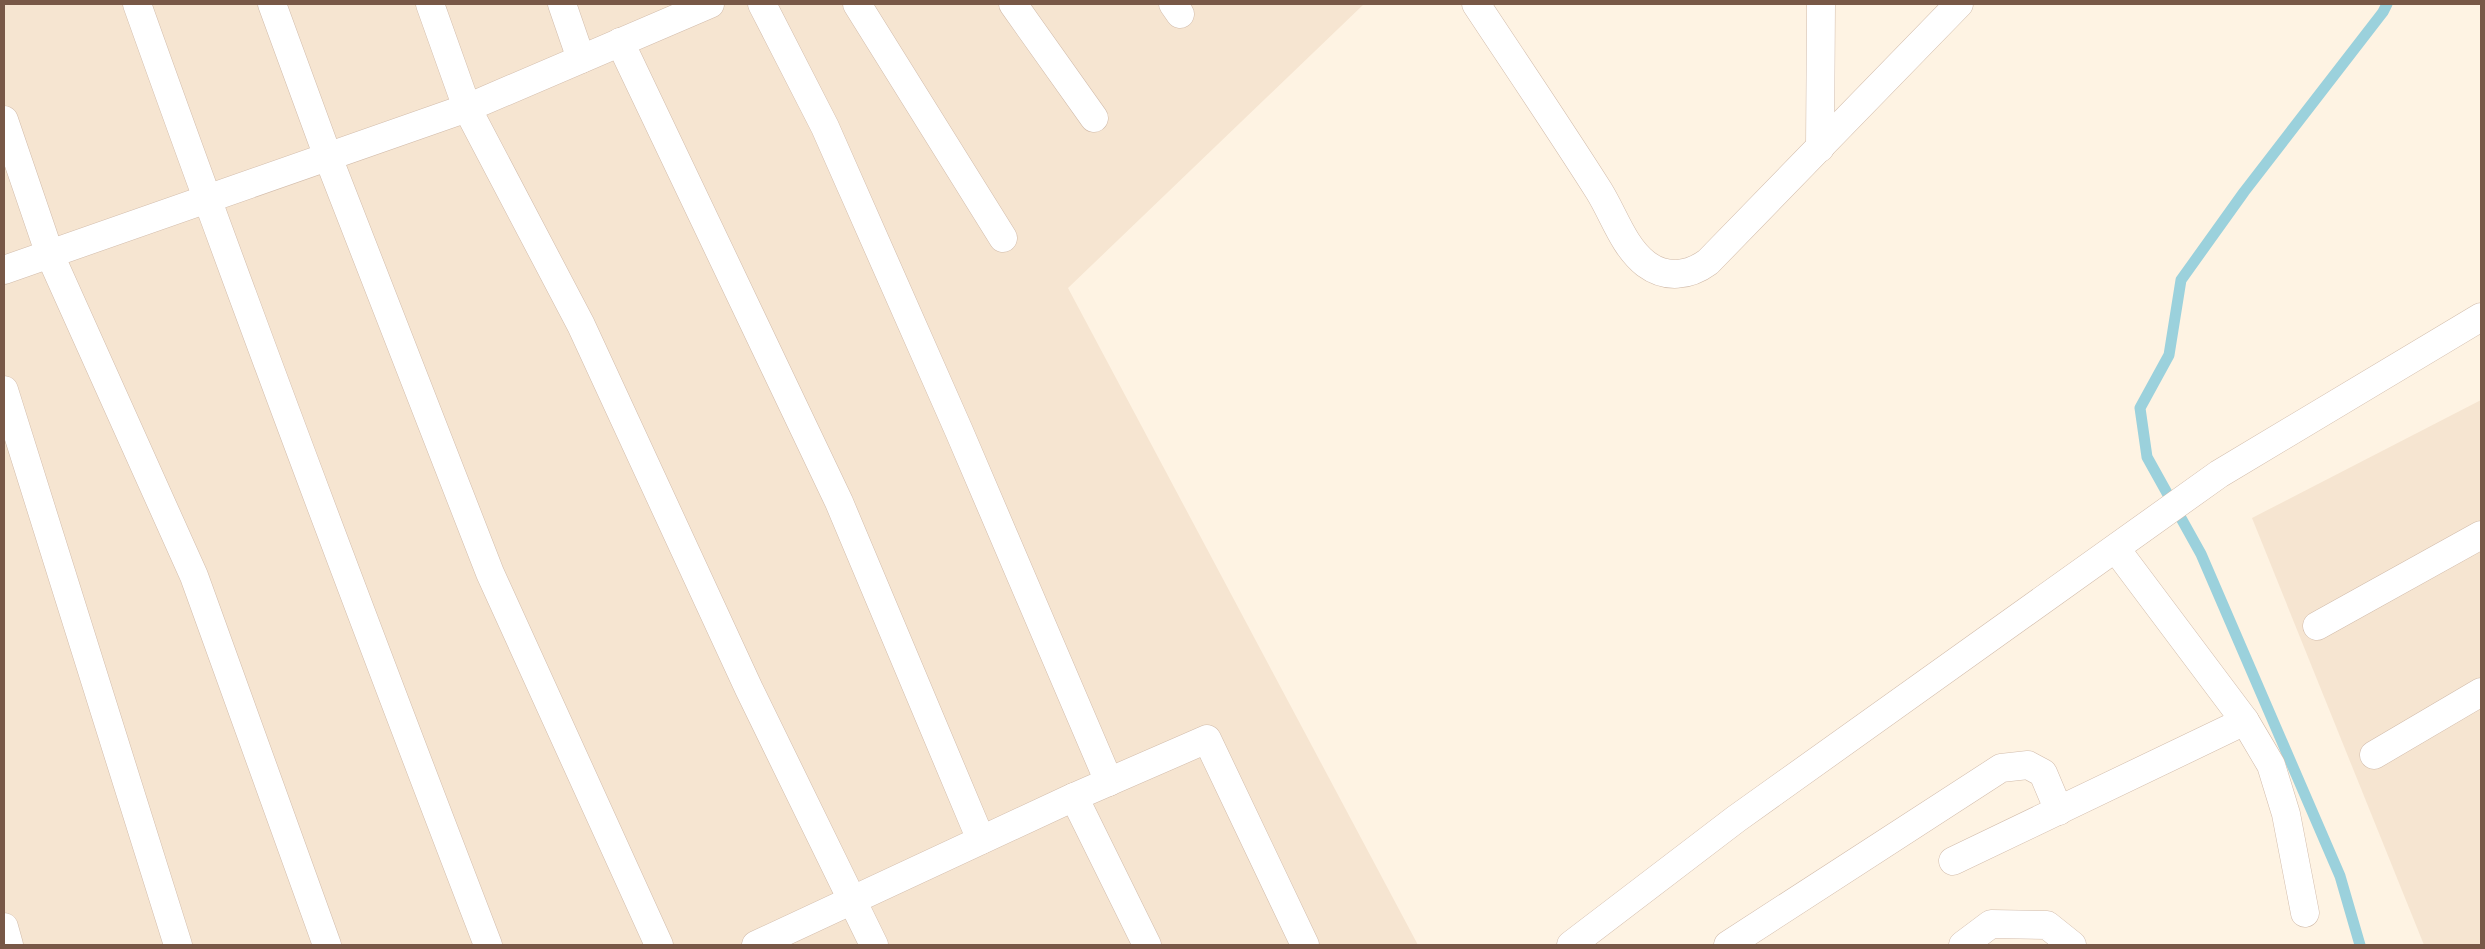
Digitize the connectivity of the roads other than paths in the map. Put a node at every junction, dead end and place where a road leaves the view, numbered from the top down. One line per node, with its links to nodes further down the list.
1 (137, 4): 19 (street)
2 (272, 4): 18 (street)
3 (430, 4): 14 (street)
4 (562, 4): 13 (street)
5 (710, 4): 12 (street)
6 (762, 4): 31 (street)
7 (857, 4): 20 (street)
8 (1013, 4): 15 (street)
9 (1476, 4): 17 (street)
10 (1821, 4): 17 (street)
11 (1959, 4): 17 (street)
12 (620, 42): 13 (street); 34 (street)
13 (581, 59): 14 (street)
14 (467, 108): 18 (street); 36 (street)
15 (1094, 118)
16 (4, 120): 21 (street)
17 (1820, 148)
18 (328, 157): 19 (street); 44 (street)
19 (206, 199): 21 (street); 43 (street)
20 (1003, 238)
21 (50, 255): 22 (street); 42 (street)
22 (4, 270)
23 (2481, 317): 26 (street)
24 (4, 390): 41 (street)
25 (2481, 535): 27 (street)
26 (2116, 549): 29 (street); 39 (street)
27 (2317, 626)
28 (2481, 692): 30 (street)
29 (2245, 721): 33 (street); 37 (street)
30 (2374, 755)
31 (1109, 782): 32 (street); 48 (street)
32 (1074, 797): 34 (street); 47 (street)
33 (2059, 811): 35 (street); 49 (street)
34 (981, 840): 36 (street)
35 (1953, 861)
36 (854, 900): 45 (street); 46 (street)
37 (2305, 913)
38 (4, 927): 40 (street)
39 (1581, 942)
40 (9, 945)
41 (178, 945)
42 (326, 945)
43 (488, 945)
44 (659, 945)
45 (756, 945)
46 (874, 945)
47 (1147, 945)
48 (1305, 945)
49 (1728, 945)
50 (1963, 945): 51 (street)
51 (2072, 945)

